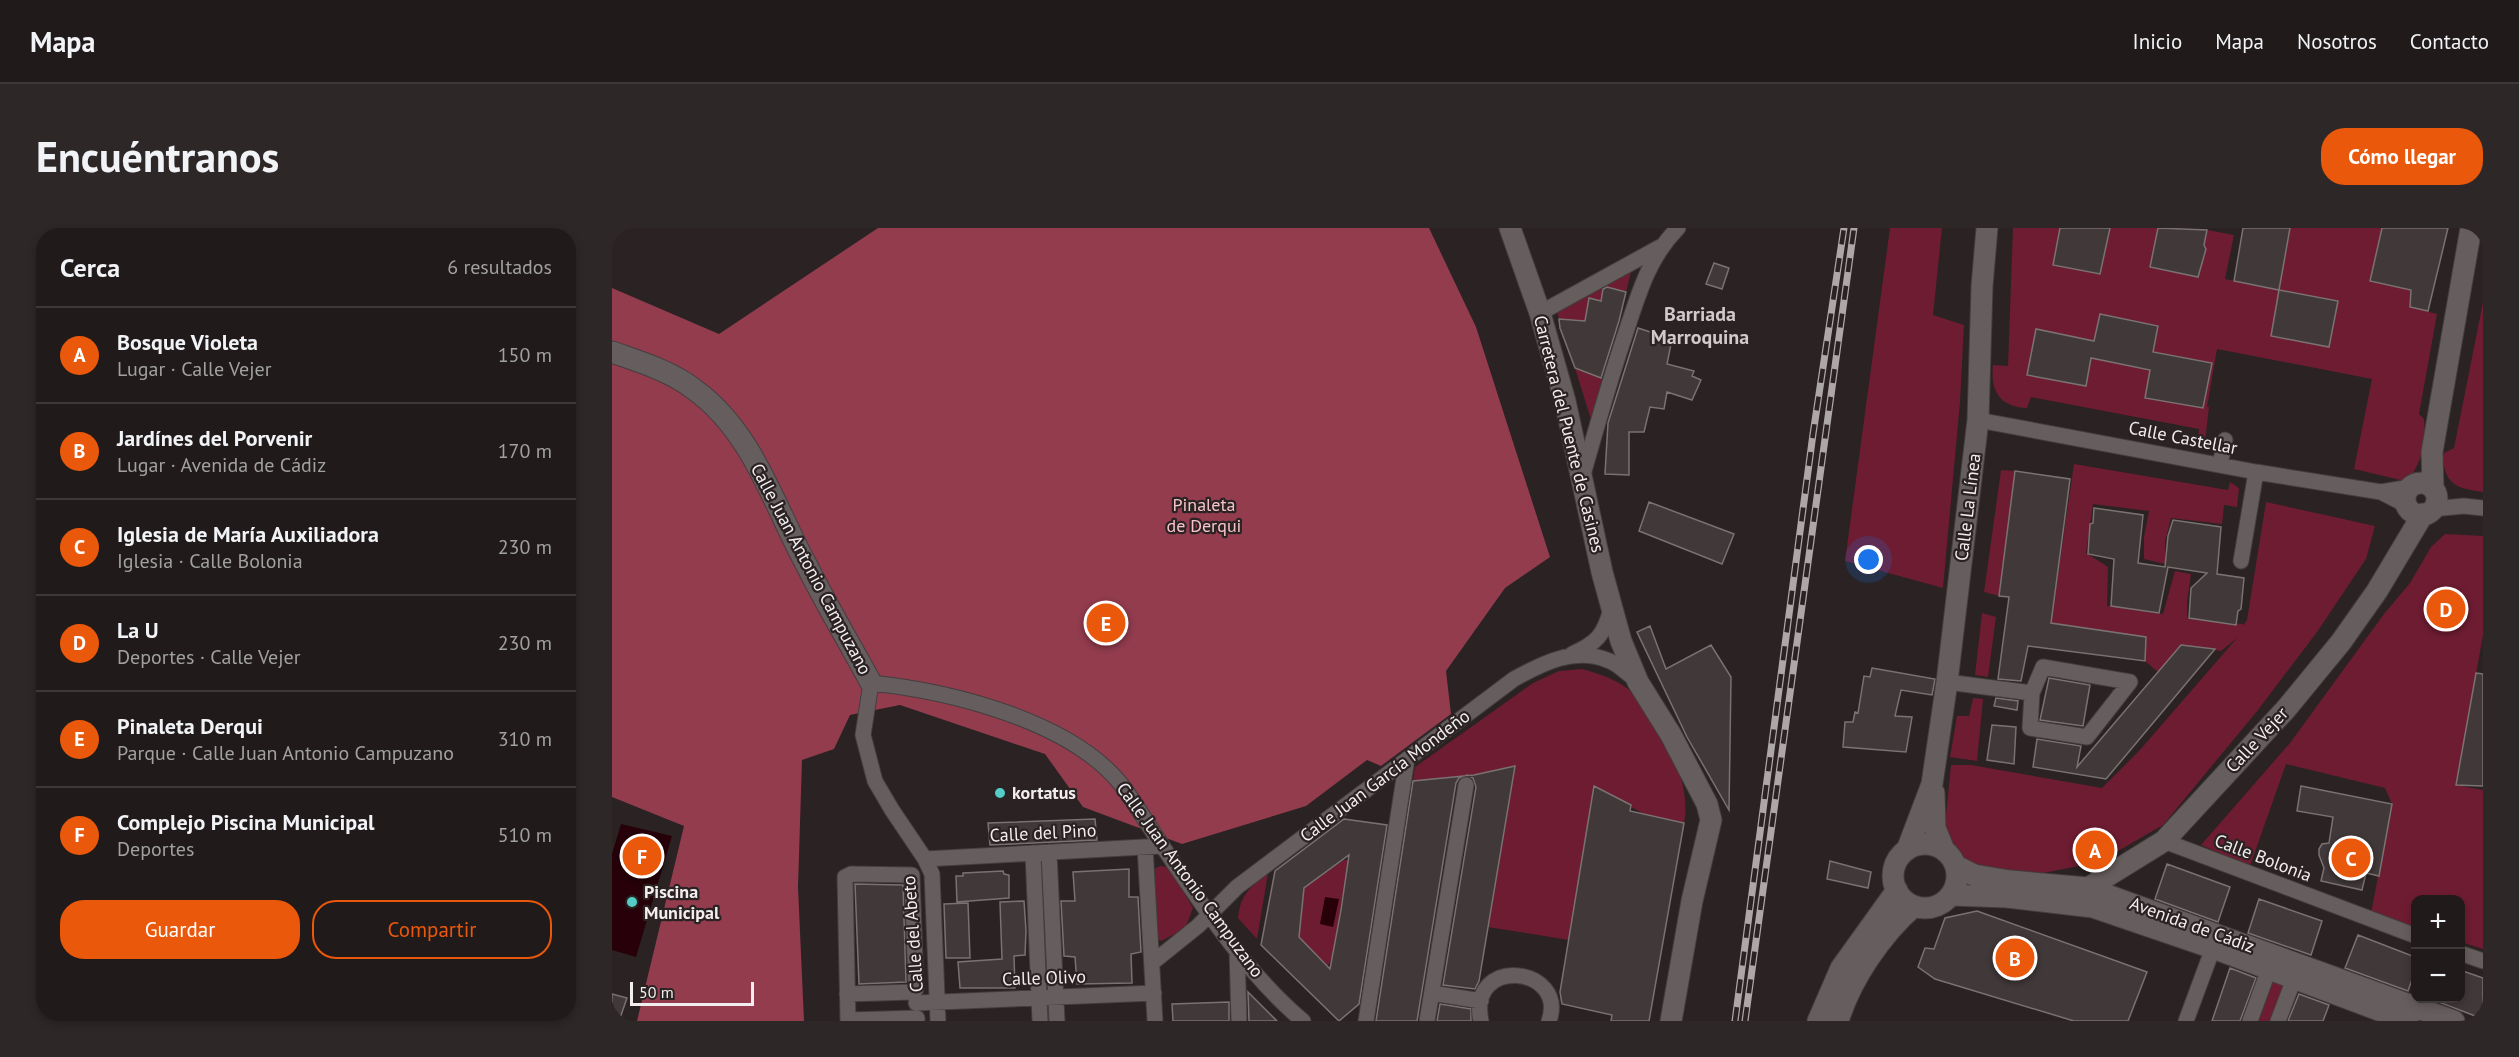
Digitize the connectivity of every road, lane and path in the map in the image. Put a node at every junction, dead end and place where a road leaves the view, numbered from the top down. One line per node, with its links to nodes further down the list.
1 (1510, 228): 6 (street, Carretera del Puente de Casines)
2 (1678, 228): 5 (street)
3 (1986, 228): 8 (street, Calle La Línea)
4 (2471, 228): 13 (street, Calle Vejer)
5 (1663, 245): 6 (street); 12 (street)
6 (1540, 313): 12 (street, Carretera del Puente de Casines)
7 (612, 352): 24 (street, Calle Juan Antonio Campuzano)
8 (1978, 420): 10 (street, Calle Castellar); 23 (street, Calle La Línea)
9 (2225, 440): 10 (street)
10 (2220, 465): 11 (street, Calle Castellar)
11 (2256, 472): 13 (street, Calle Castellar); 15 (street)
12 (1582, 481): 16 (street, Carretera del Puente de Casines)
13 (2421, 499): 14 (street, Calle Castellar); 29 (street, Calle Vejer)
14 (2483, 508)
15 (2241, 561)
16 (1602, 572): 17 (street, Calle Juan García Mondeño)
17 (1613, 603): 18 (street); 19 (street, Calle Juan García Mondeño)
18 (1596, 640): 19 (street); 20 (street)
19 (1621, 641): 21 (street); 22 (street, Calle Juan García Mondeño)
20 (1568, 655): 21 (street, Calle Juan García Mondeño); 26 (street, Calle Juan García Mondeño)
21 (1609, 660): 22 (street, Calle Juan García Mondeño)
22 (1638, 682): 70 (street, Calle Juan García Mondeño)
23 (1947, 682): 25 (street); 27 (street, Calle La Línea)
24 (871, 683): 30 (street, Calle Juan Antonio Campuzano); 36 (street, Calle del Abeto)
25 (2032, 693): 25 (street)
26 (1407, 759): 41 (street, Calle Juan García Mondeño); 66 (street)
27 (1932, 784): 32 (street, Calle La Línea); 35 (street, Calle La Línea)
28 (1466, 785): 51 (street)
29 (2164, 841): 39 (street, Calle Vejer); 42 (street, Calle Bolonia)
30 (1162, 846): 31 (street, Calle del Pino); 41 (street, Calle Juan Antonio Campuzano)
31 (1145, 847): 33 (street, Calle del Pino); 47 (street)
32 (1907, 850): 35 (street); 37 (street)
33 (1049, 852): 34 (street, Calle del Pino); 53 (street)
34 (1033, 853): 36 (street, Calle del Pino); 54 (street)
35 (1950, 858): 38 (street); 39 (street, Avenida de Cádiz)
36 (925, 859): 55 (street, Calle del Abeto)
37 (1897, 890): 40 (street); 71 (street)
38 (1951, 896): 39 (street, Avenida de Cádiz); 40 (street)
39 (2090, 897): 43 (street, Avenida de Cádiz); 58 (street, Avenida de Cádiz)
40 (1914, 906): 72 (street)
41 (1211, 914): 44 (street, Calle Juan Antonio Campuzano); 47 (street, Calle Juan García Mondeño)
42 (2411, 934)
43 (2213, 948): 48 (street, Avenida de Cádiz); 73 (street)
44 (1237, 950): 64 (street); 65 (street, Calle Juan Antonio Campuzano)
45 (2465, 955): 46 (street)
46 (2483, 961)
47 (1152, 963): 50 (street)
48 (2269, 969): 49 (street, Avenida de Cádiz); 74 (street)
49 (2294, 979): 58 (street, Avenida de Cádiz); 75 (street)
50 (1154, 993): 53 (street, Calle Olivo); 63 (street)
51 (1432, 993): 56 (street); 67 (street)
52 (847, 994): 57 (street); 57 (street); 59 (street)
53 (1056, 997): 54 (street, Calle Olivo); 62 (street)
54 (1040, 998): 55 (street, Calle Olivo); 61 (street)
55 (937, 1001): 57 (street, Calle Olivo); 60 (street, Calle del Abeto)
56 (1480, 1001): 68 (street); 69 (street)
57 (916, 1008): 59 (street)
58 (2418, 1012): 76 (street, Avenida de Cádiz)
59 (848, 1021)
60 (938, 1021)
61 (1040, 1021)
62 (1057, 1021)
63 (1155, 1021)
64 (1239, 1021)
65 (1303, 1021)
66 (1366, 1021)
67 (1427, 1021)
68 (1481, 1021)
69 (1549, 1021)
70 (1671, 1021)
71 (1818, 1021)
72 (1838, 1021)
73 (2186, 1021)
74 (2250, 1021)
75 (2278, 1021)
76 (2454, 1021)

